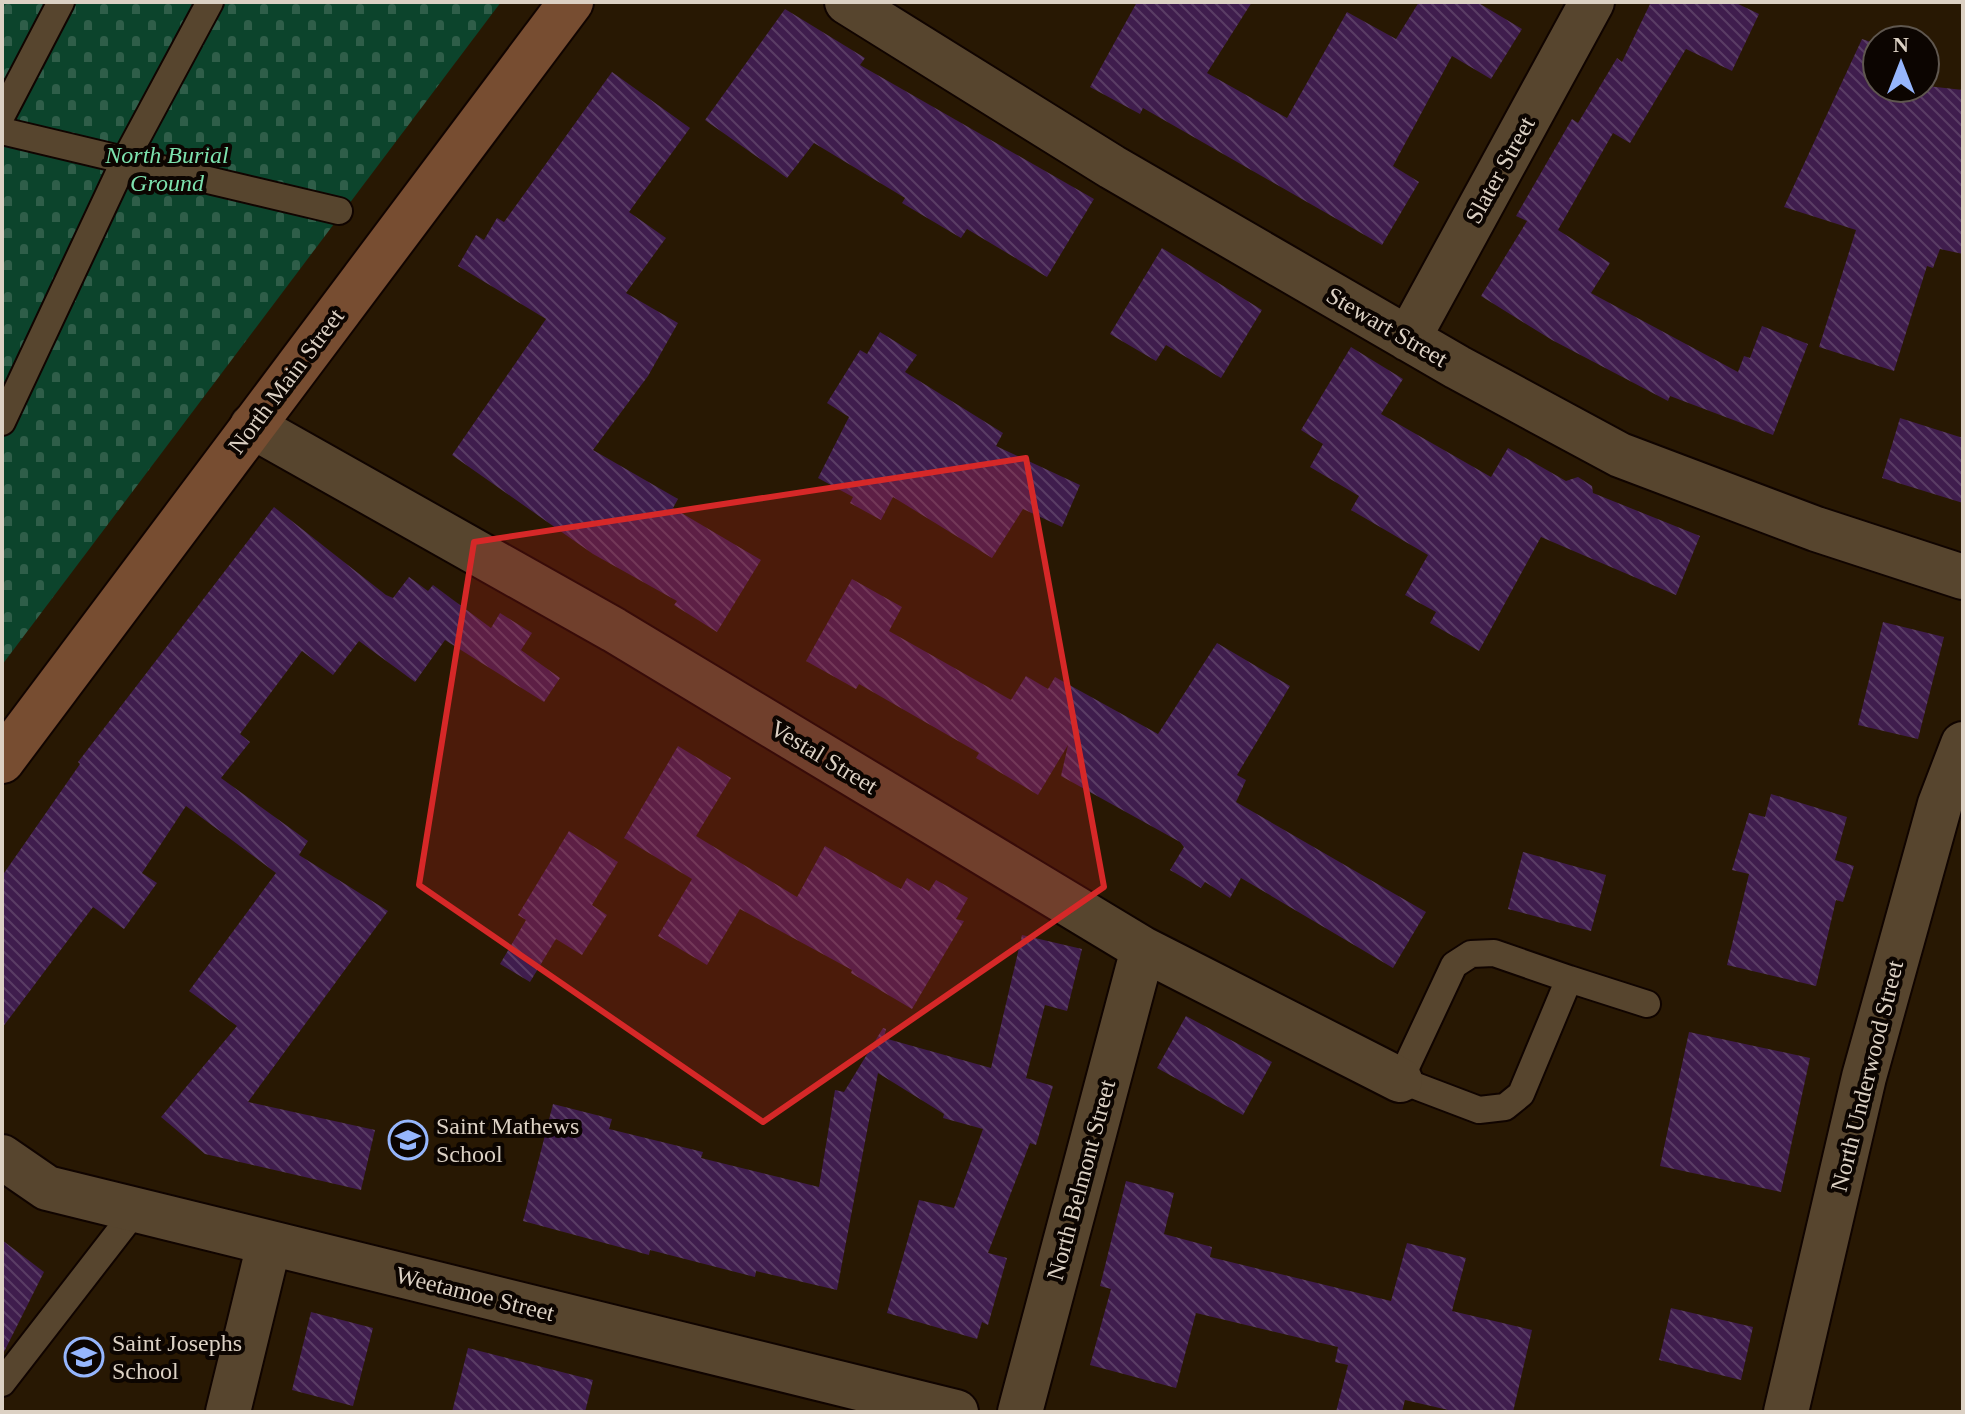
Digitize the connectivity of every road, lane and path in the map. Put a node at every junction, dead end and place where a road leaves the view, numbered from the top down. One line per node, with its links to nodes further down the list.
1 (61, 2): 6 (lane)
2 (210, 2): 8 (lane)
3 (569, 2): 12 (main road, North Main Street)
4 (847, 2): 10 (street, Stewart Street)
5 (1592, 2): 10 (street, Slater Street)
6 (2, 115)
7 (2, 131): 8 (lane)
8 (125, 160): 9 (lane); 11 (lane)
9 (339, 211)
10 (1408, 339): 13 (street, Stewart Street)
11 (2, 422)
12 (252, 426): 15 (main road, North Main Street); 16 (street, Vestal Street)
13 (1963, 577)
14 (1963, 744): 27 (street, North Underwood Street)
15 (2, 761)
16 (1143, 949): 19 (street, Vestal Street); 26 (street, North Belmont Street)
17 (1569, 979): 18 (lane); 19 (lane); 19 (lane)
18 (1647, 1004)
19 (1400, 1080)
20 (2, 1157): 21 (street, Weetamoe Street)
21 (136, 1210): 22 (street, Weetamoe Street); 23 (lane)
22 (269, 1244): 24 (street); 25 (street, Weetamoe Street)
23 (2, 1383)
24 (228, 1412)
25 (956, 1412)
26 (1020, 1412)
27 (1786, 1412)

